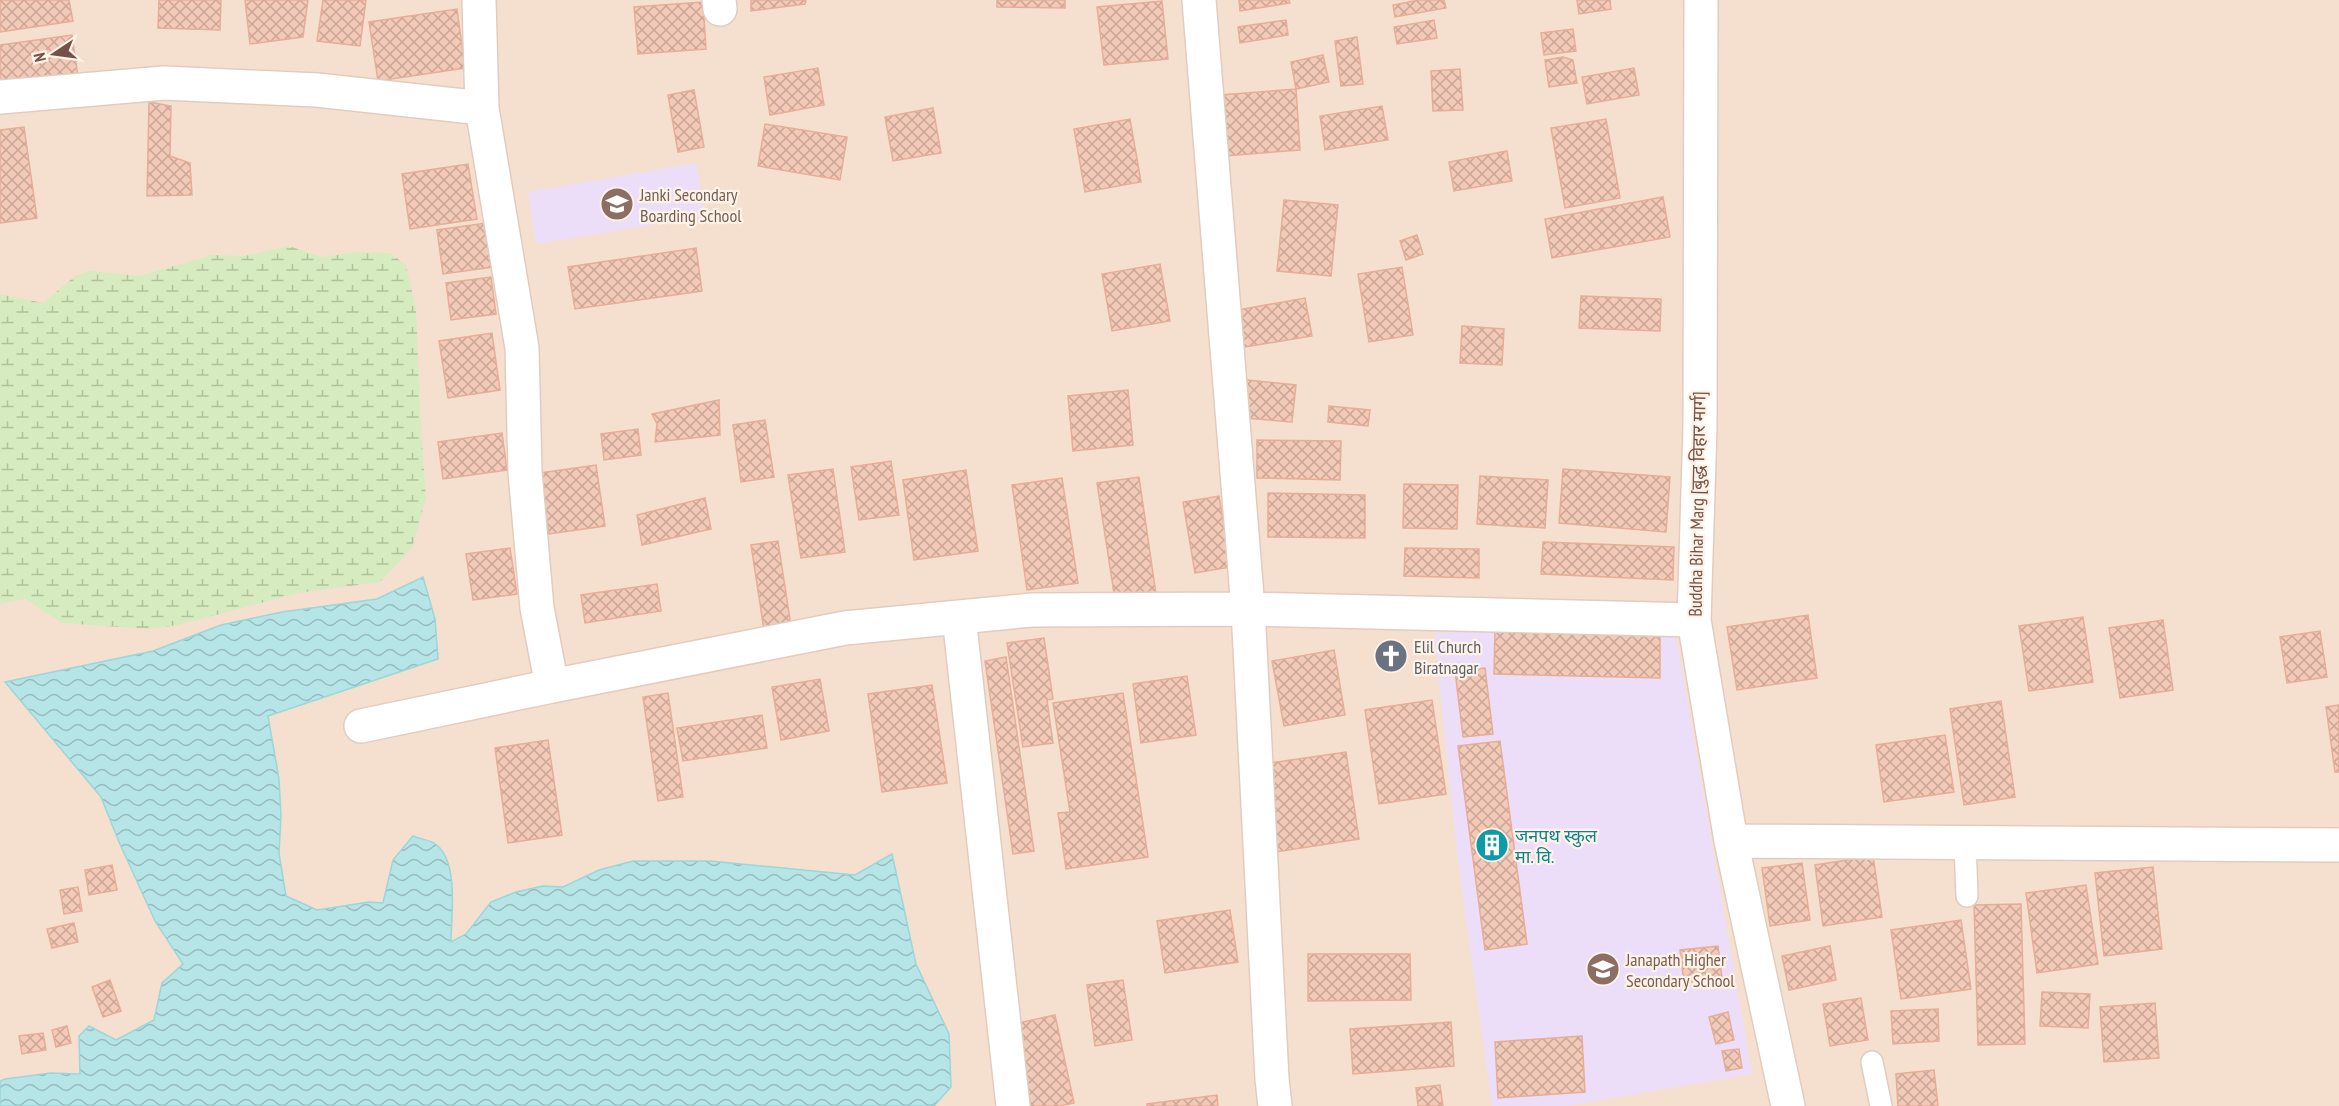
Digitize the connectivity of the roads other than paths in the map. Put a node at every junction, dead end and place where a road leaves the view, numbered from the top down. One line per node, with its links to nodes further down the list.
1 (479, 0): 5 (street)
2 (1199, 0): 6 (street)
3 (1701, 0): 8 (street, Buddha Bihar Marg [बुद्ध विहार मार्ग])
4 (0, 97): 5 (street)
5 (482, 108): 9 (street)
6 (1248, 609): 7 (street); 8 (street); 17 (street)
7 (959, 617): 9 (street); 16 (street)
8 (1694, 620): 11 (street, Buddha Bihar Marg [बुद्ध विहार मार्ग])
9 (552, 686): 10 (street)
10 (361, 726)
11 (1731, 841): 12 (street); 18 (street, Buddha Bihar Marg [बुद्ध विहार मार्ग])
12 (1965, 843): 13 (street); 14 (lane)
13 (2339, 845)
14 (1967, 896)
15 (1872, 1062): 19 (lane)
16 (1013, 1106)
17 (1275, 1106)
18 (1788, 1106)
19 (1881, 1106)

